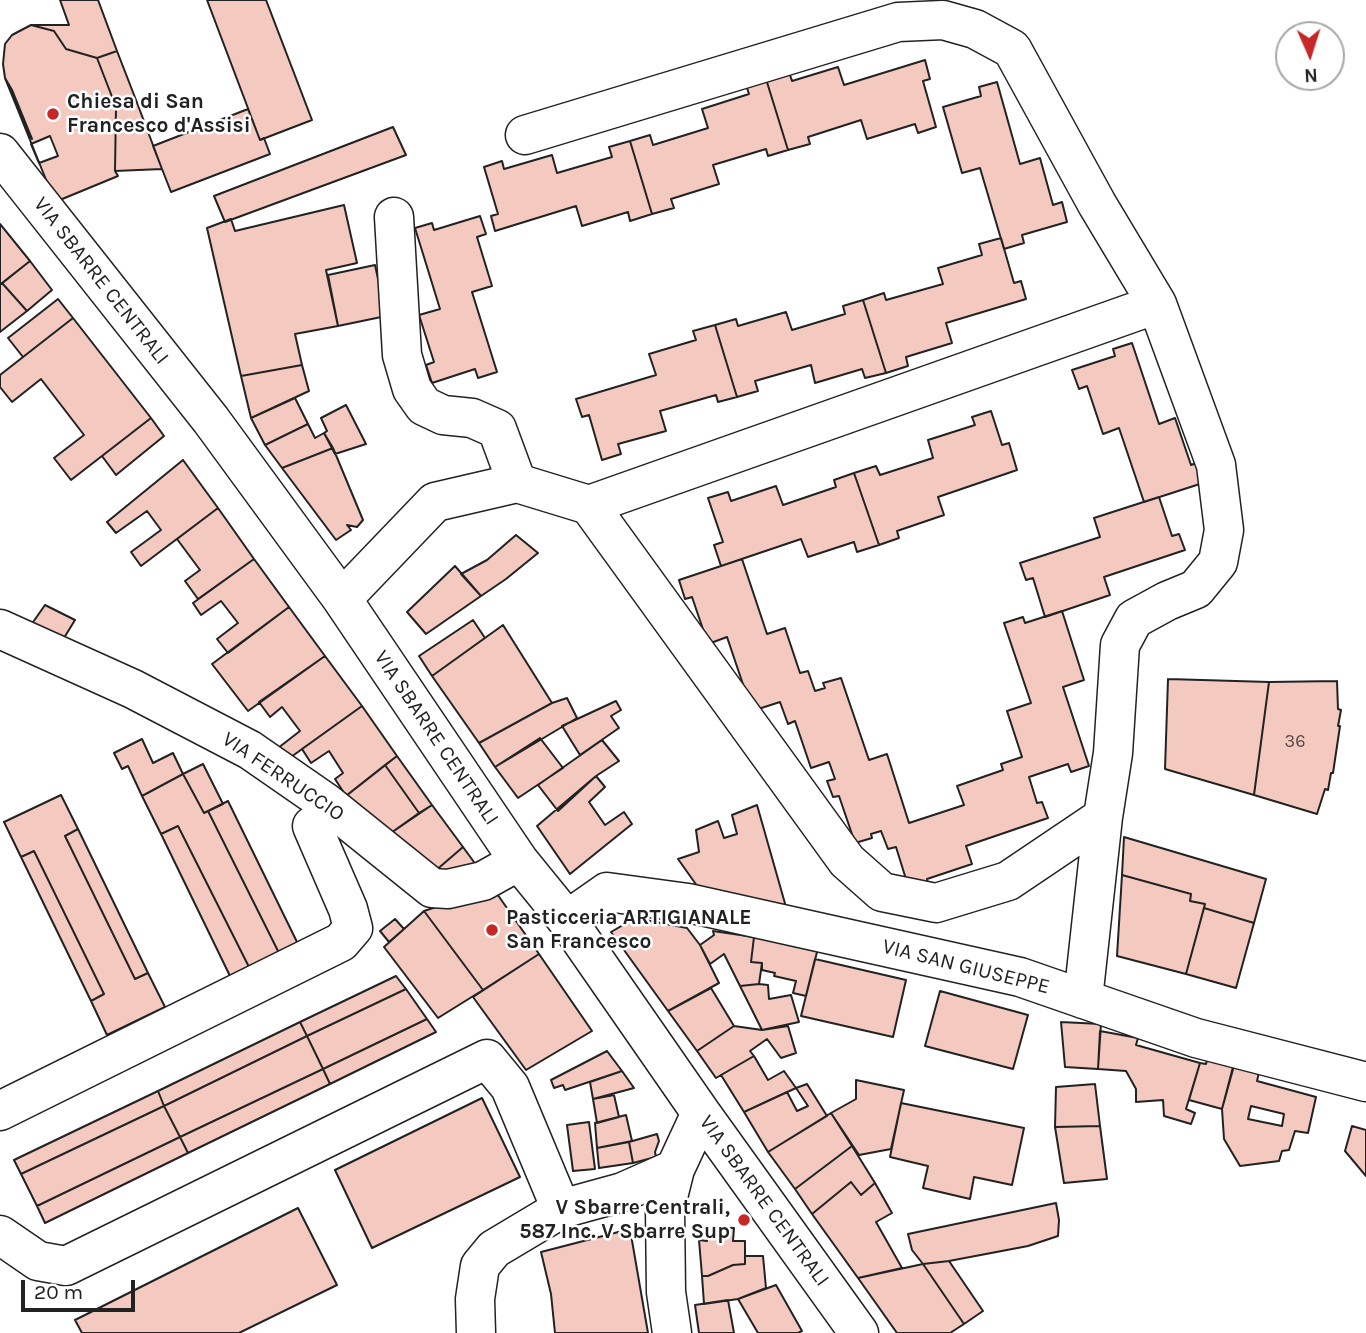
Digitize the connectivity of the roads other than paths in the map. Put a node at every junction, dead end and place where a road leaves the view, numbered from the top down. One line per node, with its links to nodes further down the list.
1 (525, 135): 4 (street)
2 (0, 153): 7 (street, VIA SBARRE CENTRALI)
3 (394, 217): 5 (street)
4 (1157, 304): 6 (street); 9 (street)
5 (517, 483): 6 (street); 7 (street)
6 (589, 505): 9 (street)
7 (342, 599): 11 (street, VIA SBARRE CENTRALI)
8 (0, 629): 11 (street, VIA FERRUCCIO)
9 (1103, 817): 13 (street)
10 (312, 826): 15 (street)
11 (519, 861): 12 (street, VIA SBARRE CENTRALI)
12 (567, 920): 13 (street, VIA SAN GIUSEPPE); 16 (street, VIA SBARRE CENTRALI)
13 (1083, 999): 14 (street, VIA SAN GIUSEPPE)
14 (1366, 1082)
15 (0, 1111)
16 (701, 1113): 17 (street); 22 (street, VIA SBARRE CENTRALI)
17 (675, 1169): 18 (street); 21 (street)
18 (561, 1209): 19 (street); 20 (street)
19 (0, 1236)
20 (476, 1333)
21 (672, 1333)
22 (859, 1333)

